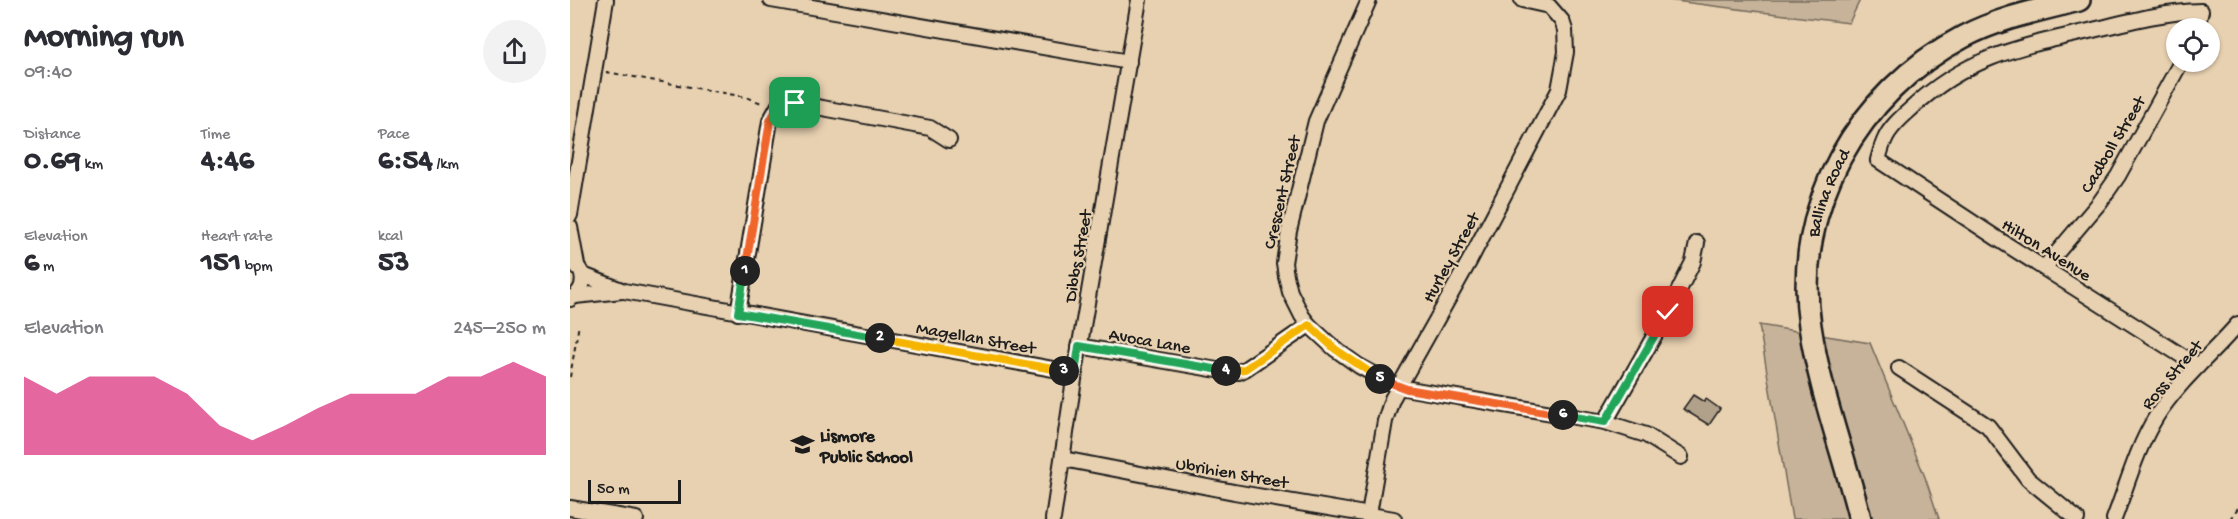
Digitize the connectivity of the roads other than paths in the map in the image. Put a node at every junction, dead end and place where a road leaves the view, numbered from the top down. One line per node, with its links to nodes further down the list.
1 (606, 0): 11 (street)
2 (771, 0): 8 (street)
3 (1139, 0): 8 (street, Dibbs Street)
4 (1369, 0): 20 (street, Crescent Street)
5 (1522, 0): 25 (street, Hurley Street)
6 (2079, 0): 34 (main road, Ballina Road)
7 (2199, 18): 15 (street, Hilton Avenue)
8 (1129, 62): 21 (street, Dibbs Street)
9 (2175, 72): 15 (street, Cadboll Street)
10 (949, 140): 18 (street)
11 (570, 215)
12 (570, 227): 14 (street)
13 (1697, 243): 26 (street)
14 (576, 267): 16 (street, Magellan Street); 17 (street)
15 (2044, 268): 22 (street, Hilton Avenue)
16 (624, 291): 17 (street, Magellan Street); 18 (street, Magellan Street)
17 (572, 299)
18 (738, 313): 24 (street, Magellan Street)
19 (2238, 324): 22 (street, Ross Street)
20 (1309, 325): 21 (street, Avoca Lane); 25 (street, Crescent Street)
21 (1079, 346): 24 (street, Dibbs Street)
22 (2198, 366): 36 (street, Ross Street)
23 (1899, 368): 35 (street)
24 (1075, 373): 28 (street, Dibbs Street)
25 (1398, 387): 26 (street, Crescent Street); 30 (street, Hurley Street)
26 (1605, 422): 27 (street, Crescent Street)
27 (1681, 457)
28 (1063, 459): 30 (street, Ubrihien Street); 32 (street, Dibbs Street)
29 (570, 508): 31 (street)
30 (1369, 514): 33 (street, Ubrihien Street)
31 (636, 519)
32 (1053, 519)
33 (1394, 519)
34 (1860, 519)
35 (2077, 519)
36 (2114, 519)

